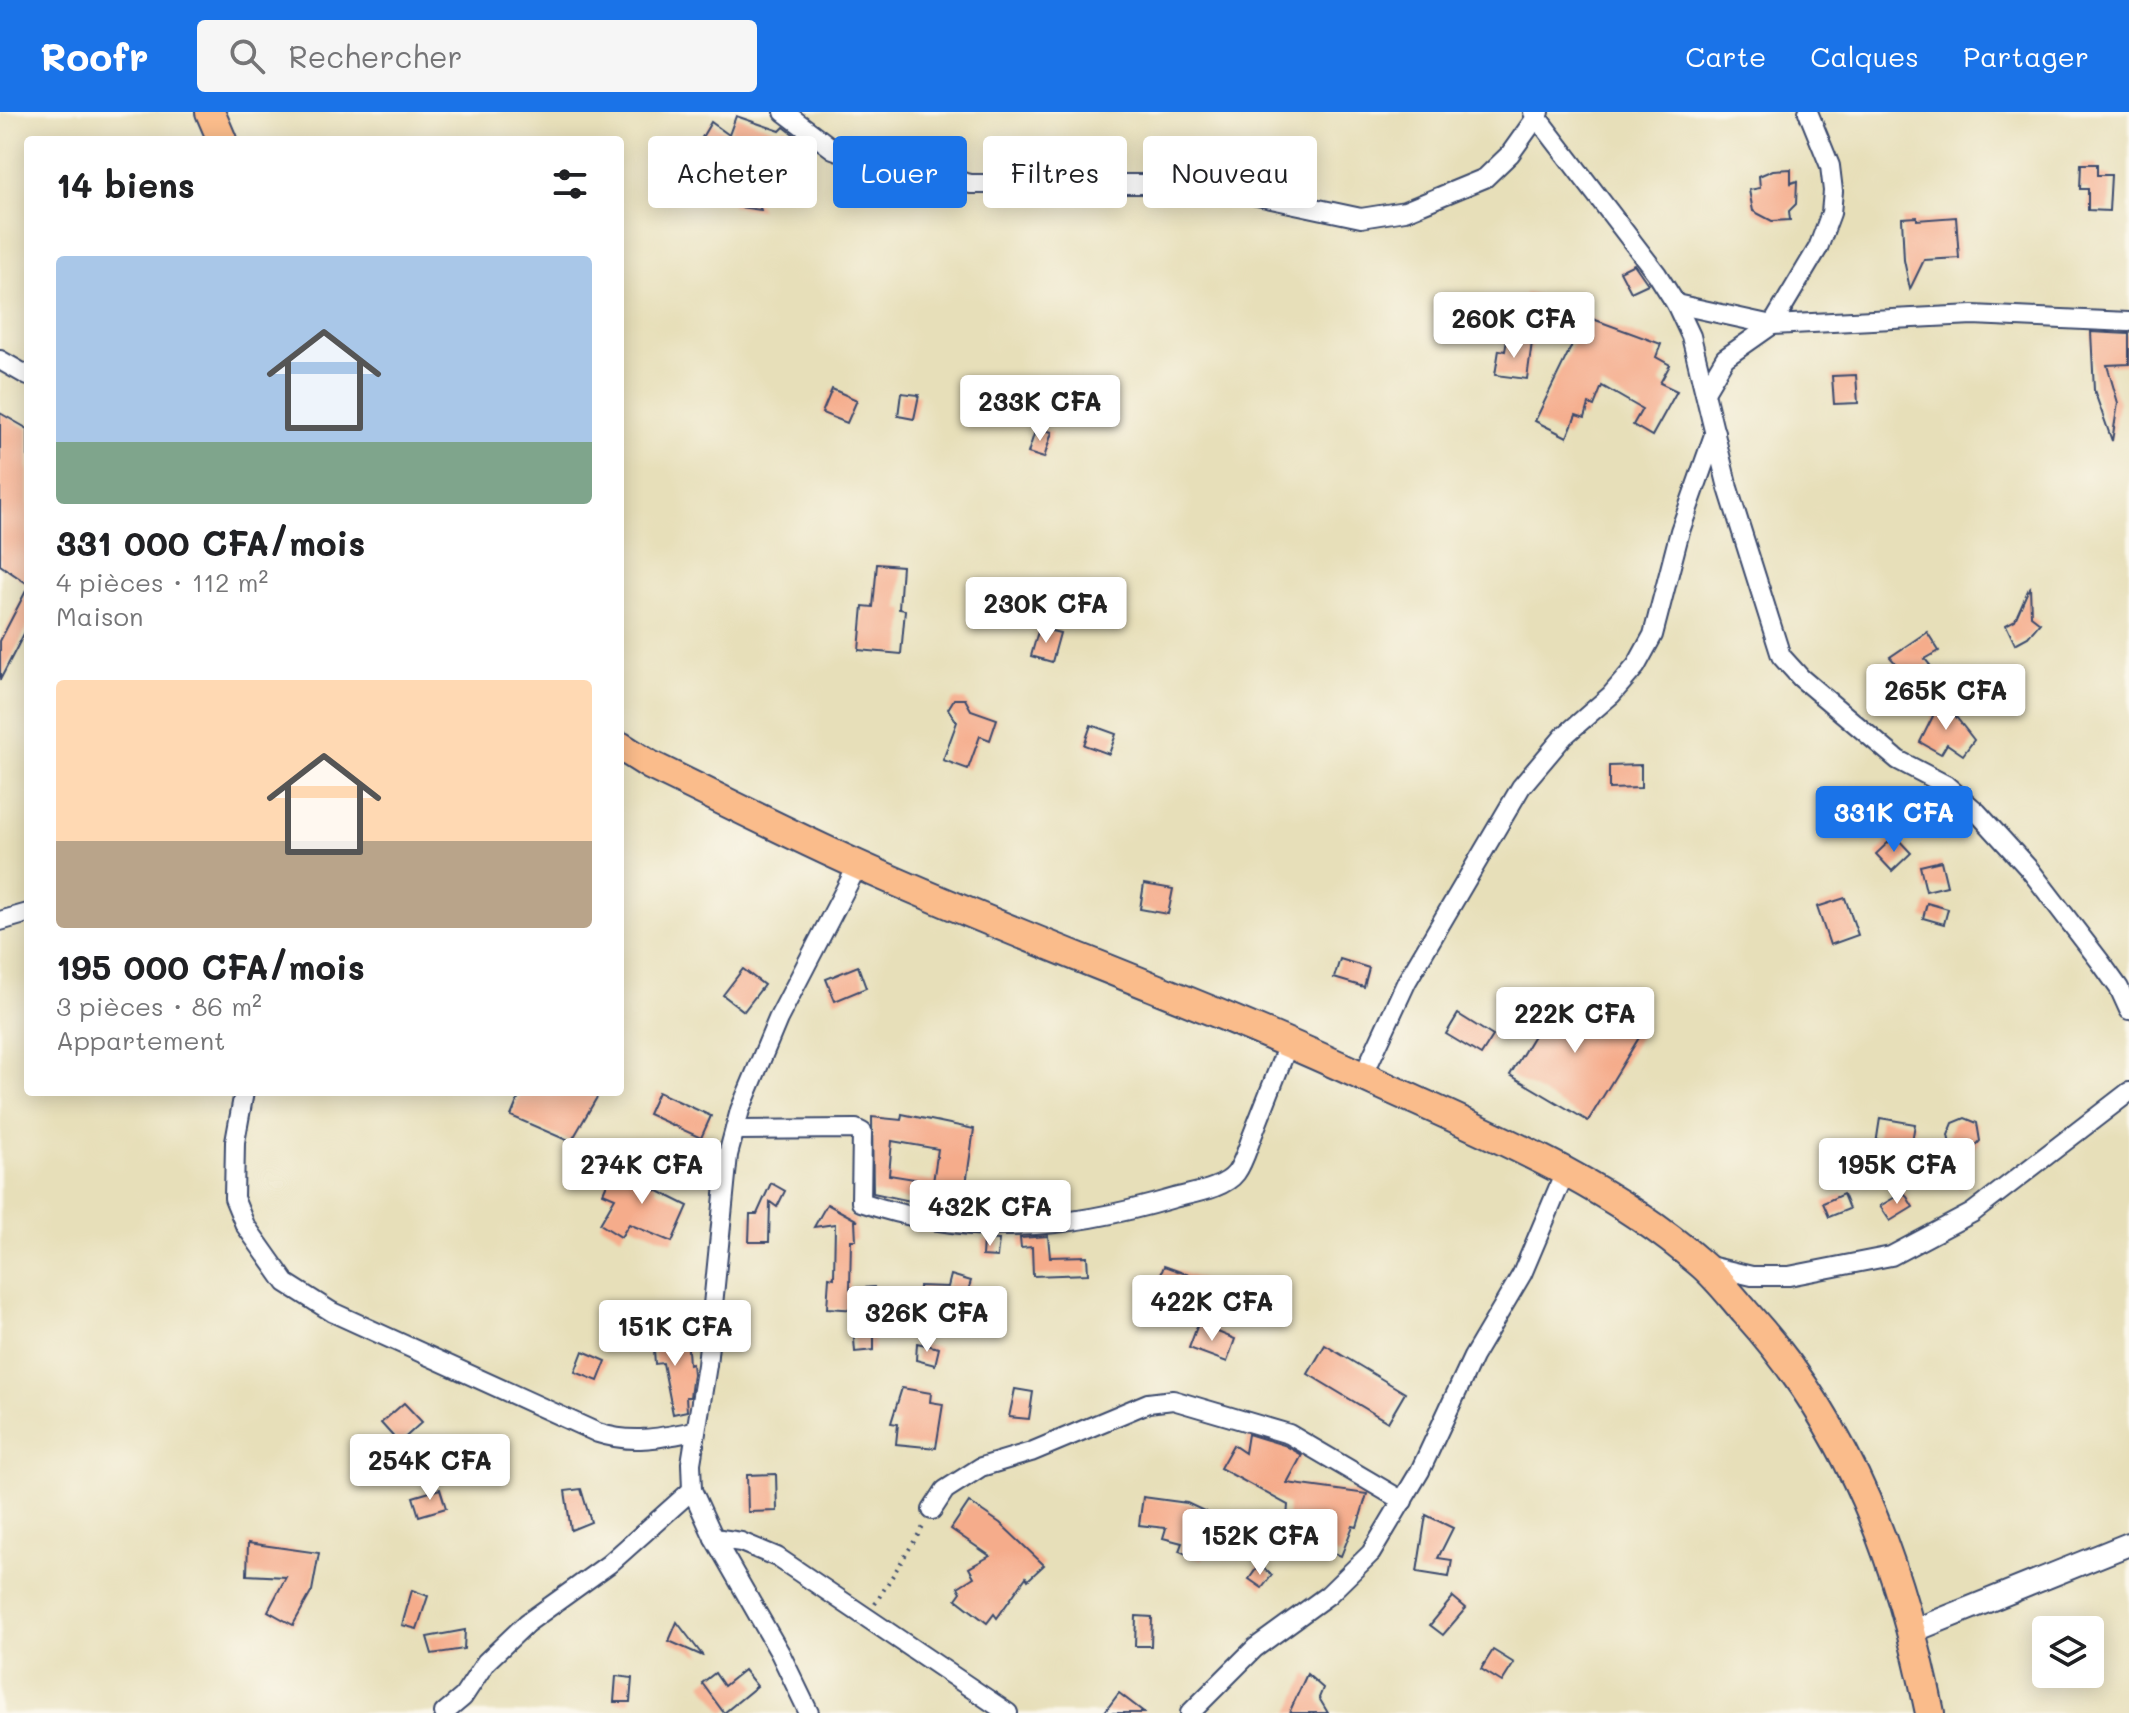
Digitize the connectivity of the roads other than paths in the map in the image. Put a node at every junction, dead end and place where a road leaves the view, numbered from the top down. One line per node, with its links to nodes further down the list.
1 (210, 112): 5 (main road)
2 (784, 112): 4 (street)
3 (1808, 112): 8 (street)
4 (1537, 114): 6 (street)
5 (220, 136)
6 (1676, 304): 8 (street); 11 (street)
7 (2129, 322): 8 (street)
8 (1772, 325): 11 (street)
9 (0, 360): 10 (street)
10 (24, 374)
11 (1706, 390): 12 (street)
12 (1715, 430): 17 (street); 19 (street)
13 (624, 749): 14 (main road)
14 (858, 865): 18 (main road); 22 (street)
15 (24, 914): 16 (street)
16 (0, 921)
17 (2129, 1010)
18 (1289, 1042): 19 (main road); 22 (street)
19 (1363, 1076): 23 (main road)
20 (2129, 1092): 24 (street)
21 (243, 1096): 25 (street)
22 (735, 1130): 25 (street)
23 (1566, 1170): 24 (main road); 27 (street)
24 (1702, 1264): 31 (main road)
25 (694, 1431): 26 (street)
26 (692, 1490): 29 (street); 32 (street)
27 (1403, 1501): 28 (street); 35 (street)
28 (932, 1510)
29 (714, 1538): 33 (street); 34 (street)
30 (2129, 1544): 31 (street)
31 (1913, 1631): 36 (main road)
32 (444, 1713)
33 (809, 1713)
34 (1008, 1713)
35 (1190, 1713)
36 (1930, 1713)

